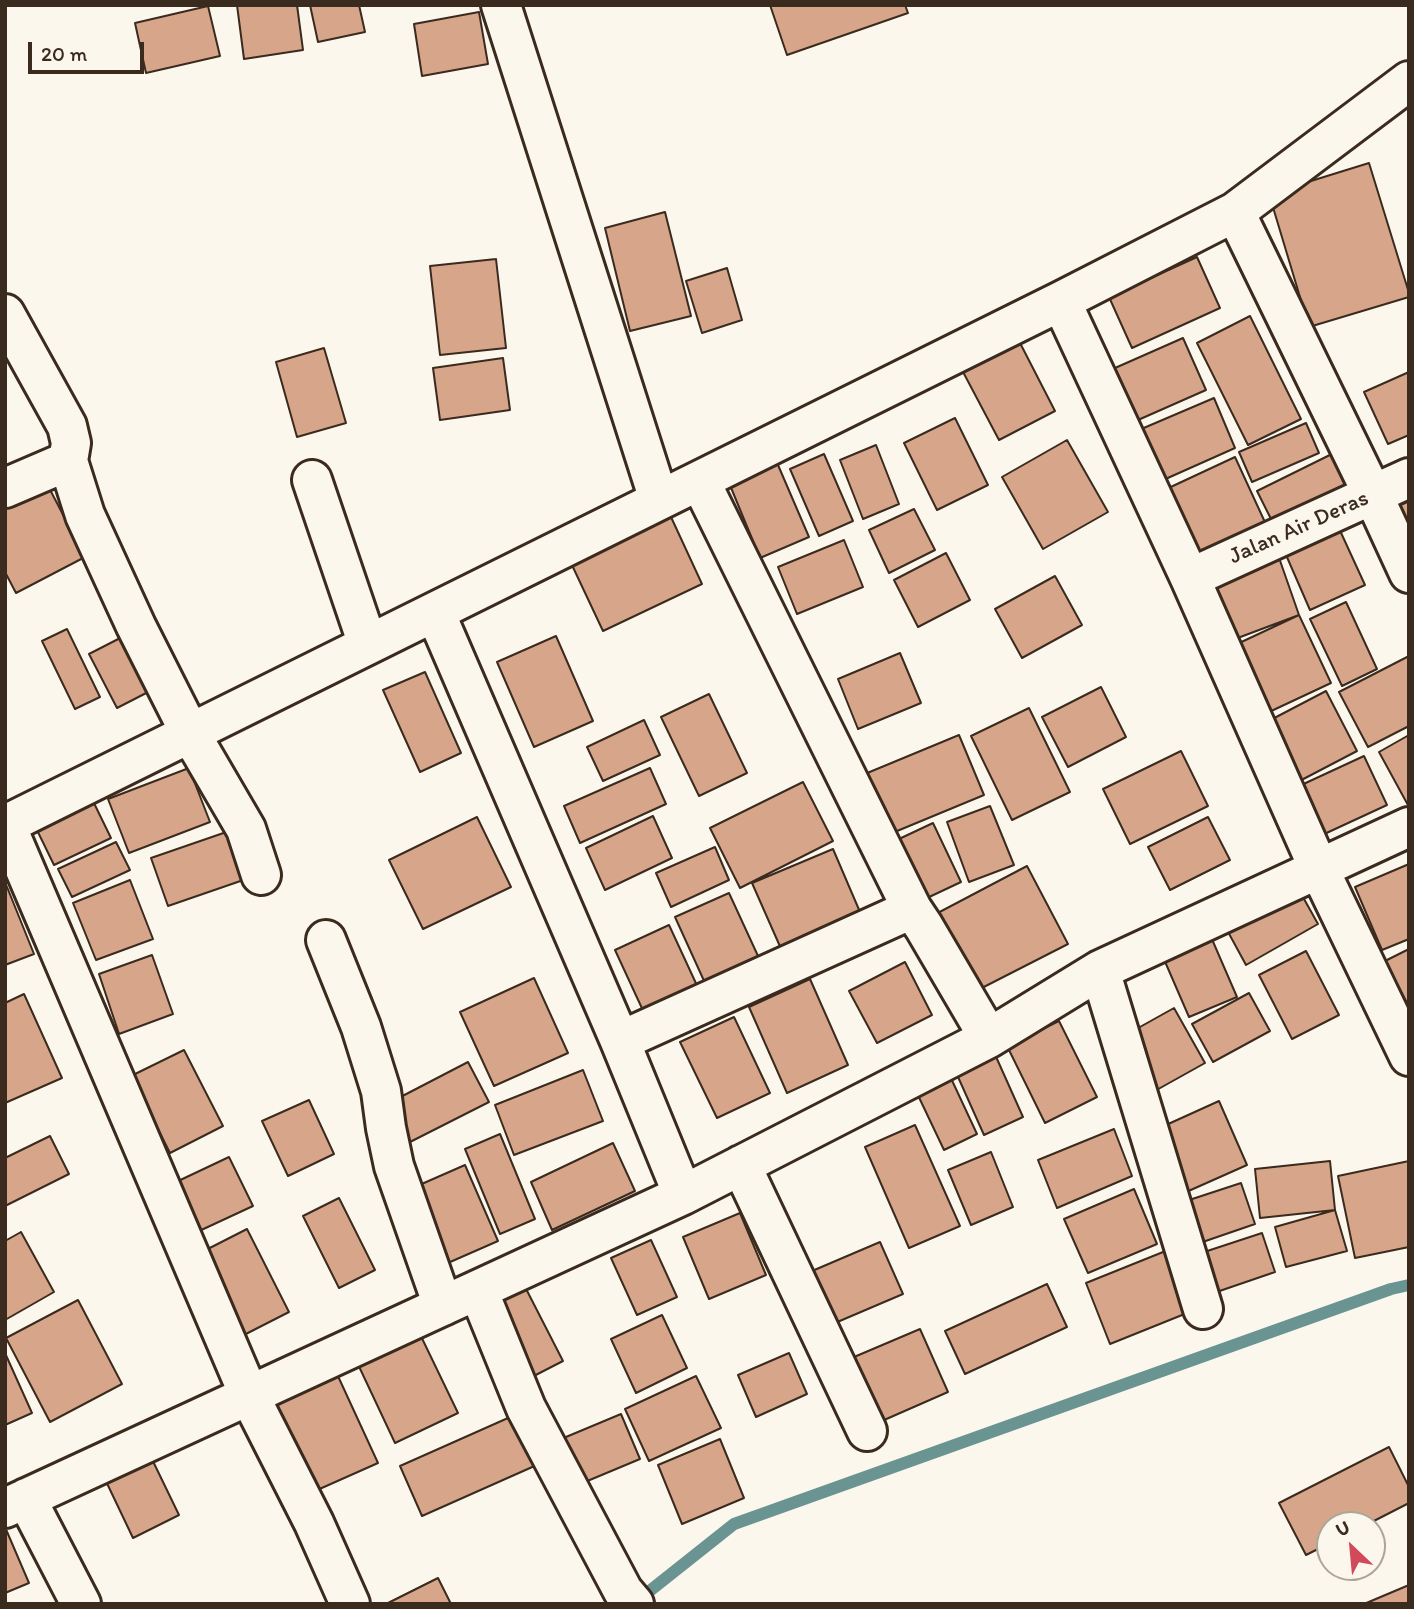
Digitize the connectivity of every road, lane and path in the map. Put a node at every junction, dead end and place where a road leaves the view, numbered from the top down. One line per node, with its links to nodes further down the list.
1 (501, 5): 12 (street)
2 (1409, 81): 3 (street)
3 (1235, 212): 4 (street); 11 (street)
4 (1061, 301): 9 (street); 14 (street)
5 (5, 314): 6 (street)
6 (68, 461): 10 (street); 17 (street)
7 (1409, 478): 11 (street, Jalan Air Deras)
8 (312, 480): 16 (street)
9 (700, 481): 12 (street); 22 (street)
10 (5, 488)
11 (1373, 495): 13 (street); 14 (street, Jalan Air Deras)
12 (659, 500): 15 (street)
13 (1409, 573)
14 (1190, 578): 20 (street)
15 (435, 612): 16 (street); 26 (street)
16 (368, 645): 17 (street)
17 (190, 733): 18 (street); 21 (street)
18 (6, 825): 33 (street)
19 (1409, 827): 20 (street)
20 (1319, 869): 24 (street); 27 (street)
21 (261, 875)
22 (912, 909): 25 (street); 26 (street)
23 (326, 940): 31 (street)
24 (1100, 970): 25 (street); 32 (street)
25 (989, 1038): 28 (street)
26 (620, 1041): 29 (street)
27 (1409, 1056)
28 (741, 1166): 29 (street); 34 (street)
29 (683, 1195): 30 (street)
30 (478, 1290): 31 (street); 36 (street)
31 (443, 1306): 33 (street)
32 (1203, 1309)
33 (249, 1395): 35 (street); 38 (street)
34 (867, 1431)
35 (16, 1503): 37 (street)
36 (629, 1597)
37 (81, 1604)
38 (349, 1604)

